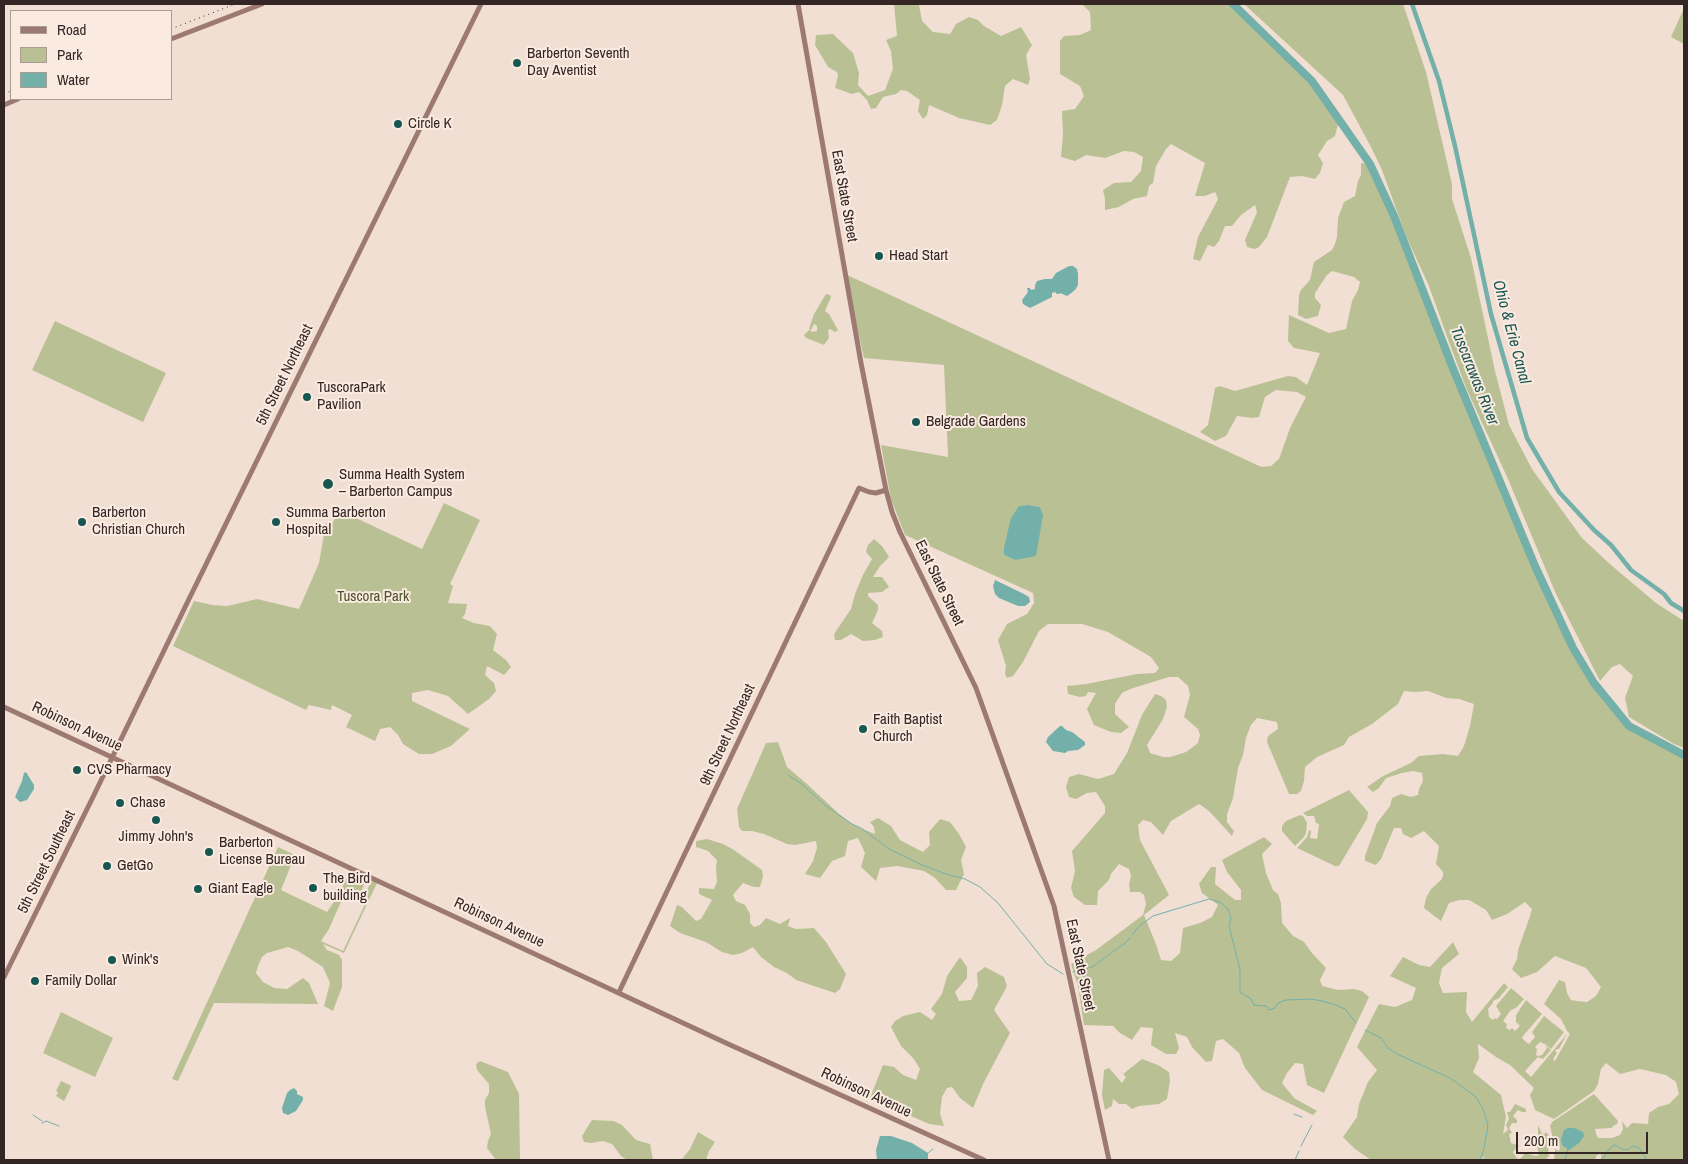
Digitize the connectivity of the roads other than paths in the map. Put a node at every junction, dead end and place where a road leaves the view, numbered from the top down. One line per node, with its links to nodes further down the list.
1 (262, 4): 4 (main road)
2 (481, 4): 9 (main road, 5th Street Northeast)
3 (798, 4): 7 (main road, East State Street)
4 (172, 39)
5 (16, 100): 6 (main road)
6 (4, 105)
7 (886, 490): 11 (main road, 9th Street Northeast); 13 (main road, East State Street)
8 (4, 707): 9 (main road, Robinson Avenue)
9 (112, 758): 10 (main road, 5th Street Southeast); 11 (main road, Robinson Avenue)
10 (4, 977)
11 (619, 992): 12 (main road, Robinson Avenue)
12 (984, 1160)
13 (1109, 1160)

